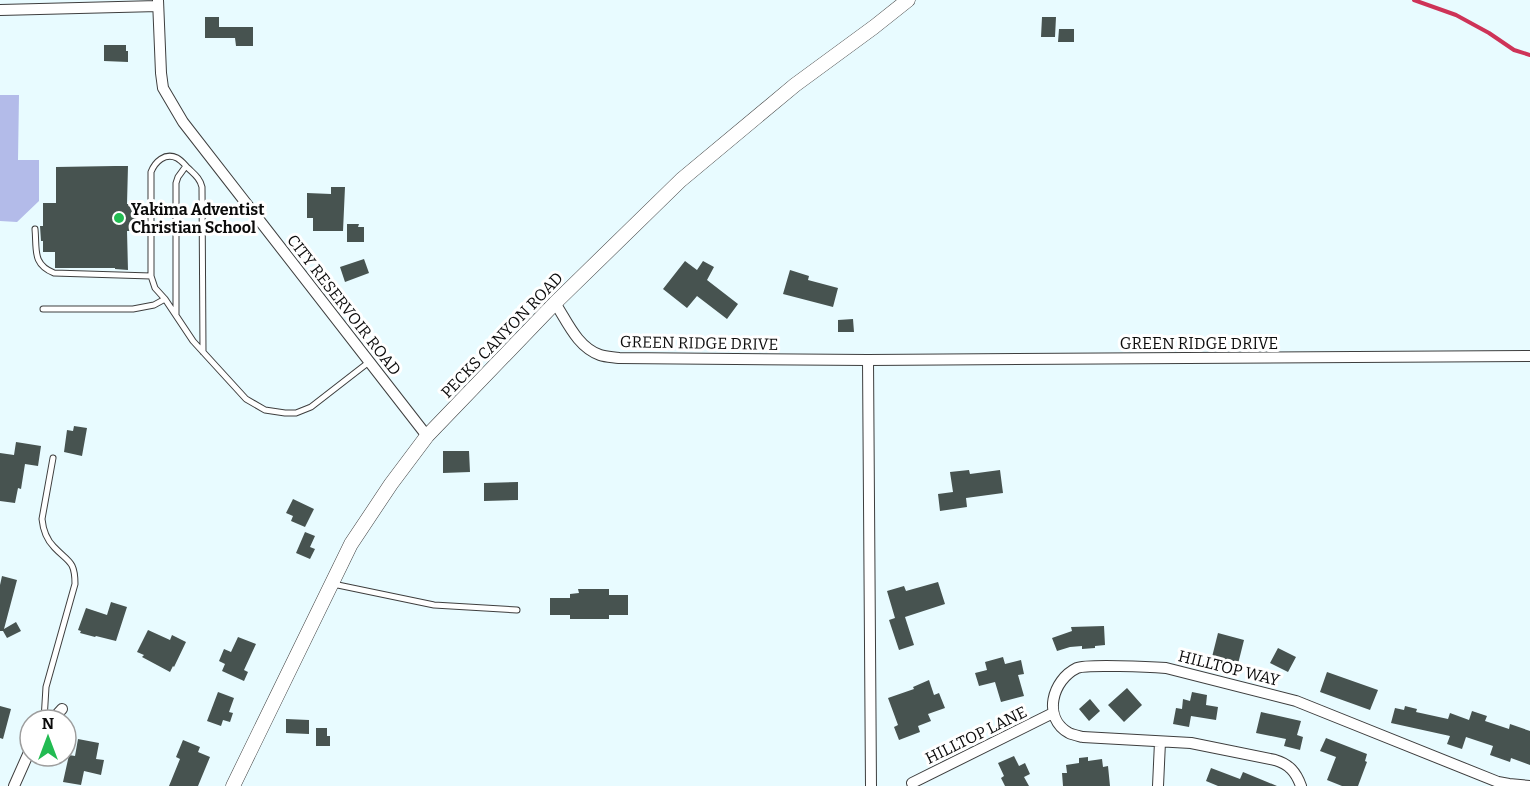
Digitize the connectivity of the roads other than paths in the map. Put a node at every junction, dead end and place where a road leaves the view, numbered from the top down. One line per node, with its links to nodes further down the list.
1 (905, 1): 8 (street, PECKS CANYON ROAD)
2 (158, 3): 3 (street); 14 (street, CITY RESERVOIR ROAD)
3 (0, 10)
4 (186, 166): 6 (lane); 10 (lane); 11 (lane)
5 (35, 229): 6 (lane)
6 (151, 276): 7 (lane)
7 (165, 299): 9 (lane); 10 (lane)
8 (555, 303): 13 (street, GREEN RIDGE DRIVE); 15 (street, PECKS CANYON ROAD)
9 (43, 309)
10 (176, 316): 11 (lane)
11 (203, 352): 14 (lane)
12 (1530, 356): 13 (street, GREEN RIDGE DRIVE)
13 (868, 360): 26 (street)
14 (369, 362): 15 (street, CITY RESERVOIR ROAD)
15 (427, 436): 17 (street, PECKS CANYON ROAD)
16 (54, 458): 19 (lane)
17 (332, 584): 18 (lane); 25 (street, PECKS CANYON ROAD)
18 (517, 610)
19 (45, 708)
20 (1053, 713): 21 (street); 23 (street, HILLTOP LANE); 29 (street, HILLTOP WAY)
21 (1160, 742): 27 (street); 28 (street)
22 (22, 768): 24 (street)
23 (912, 783)
24 (14, 786)
25 (233, 786)
26 (871, 786)
27 (1158, 786)
28 (1301, 786)
29 (1530, 786)

